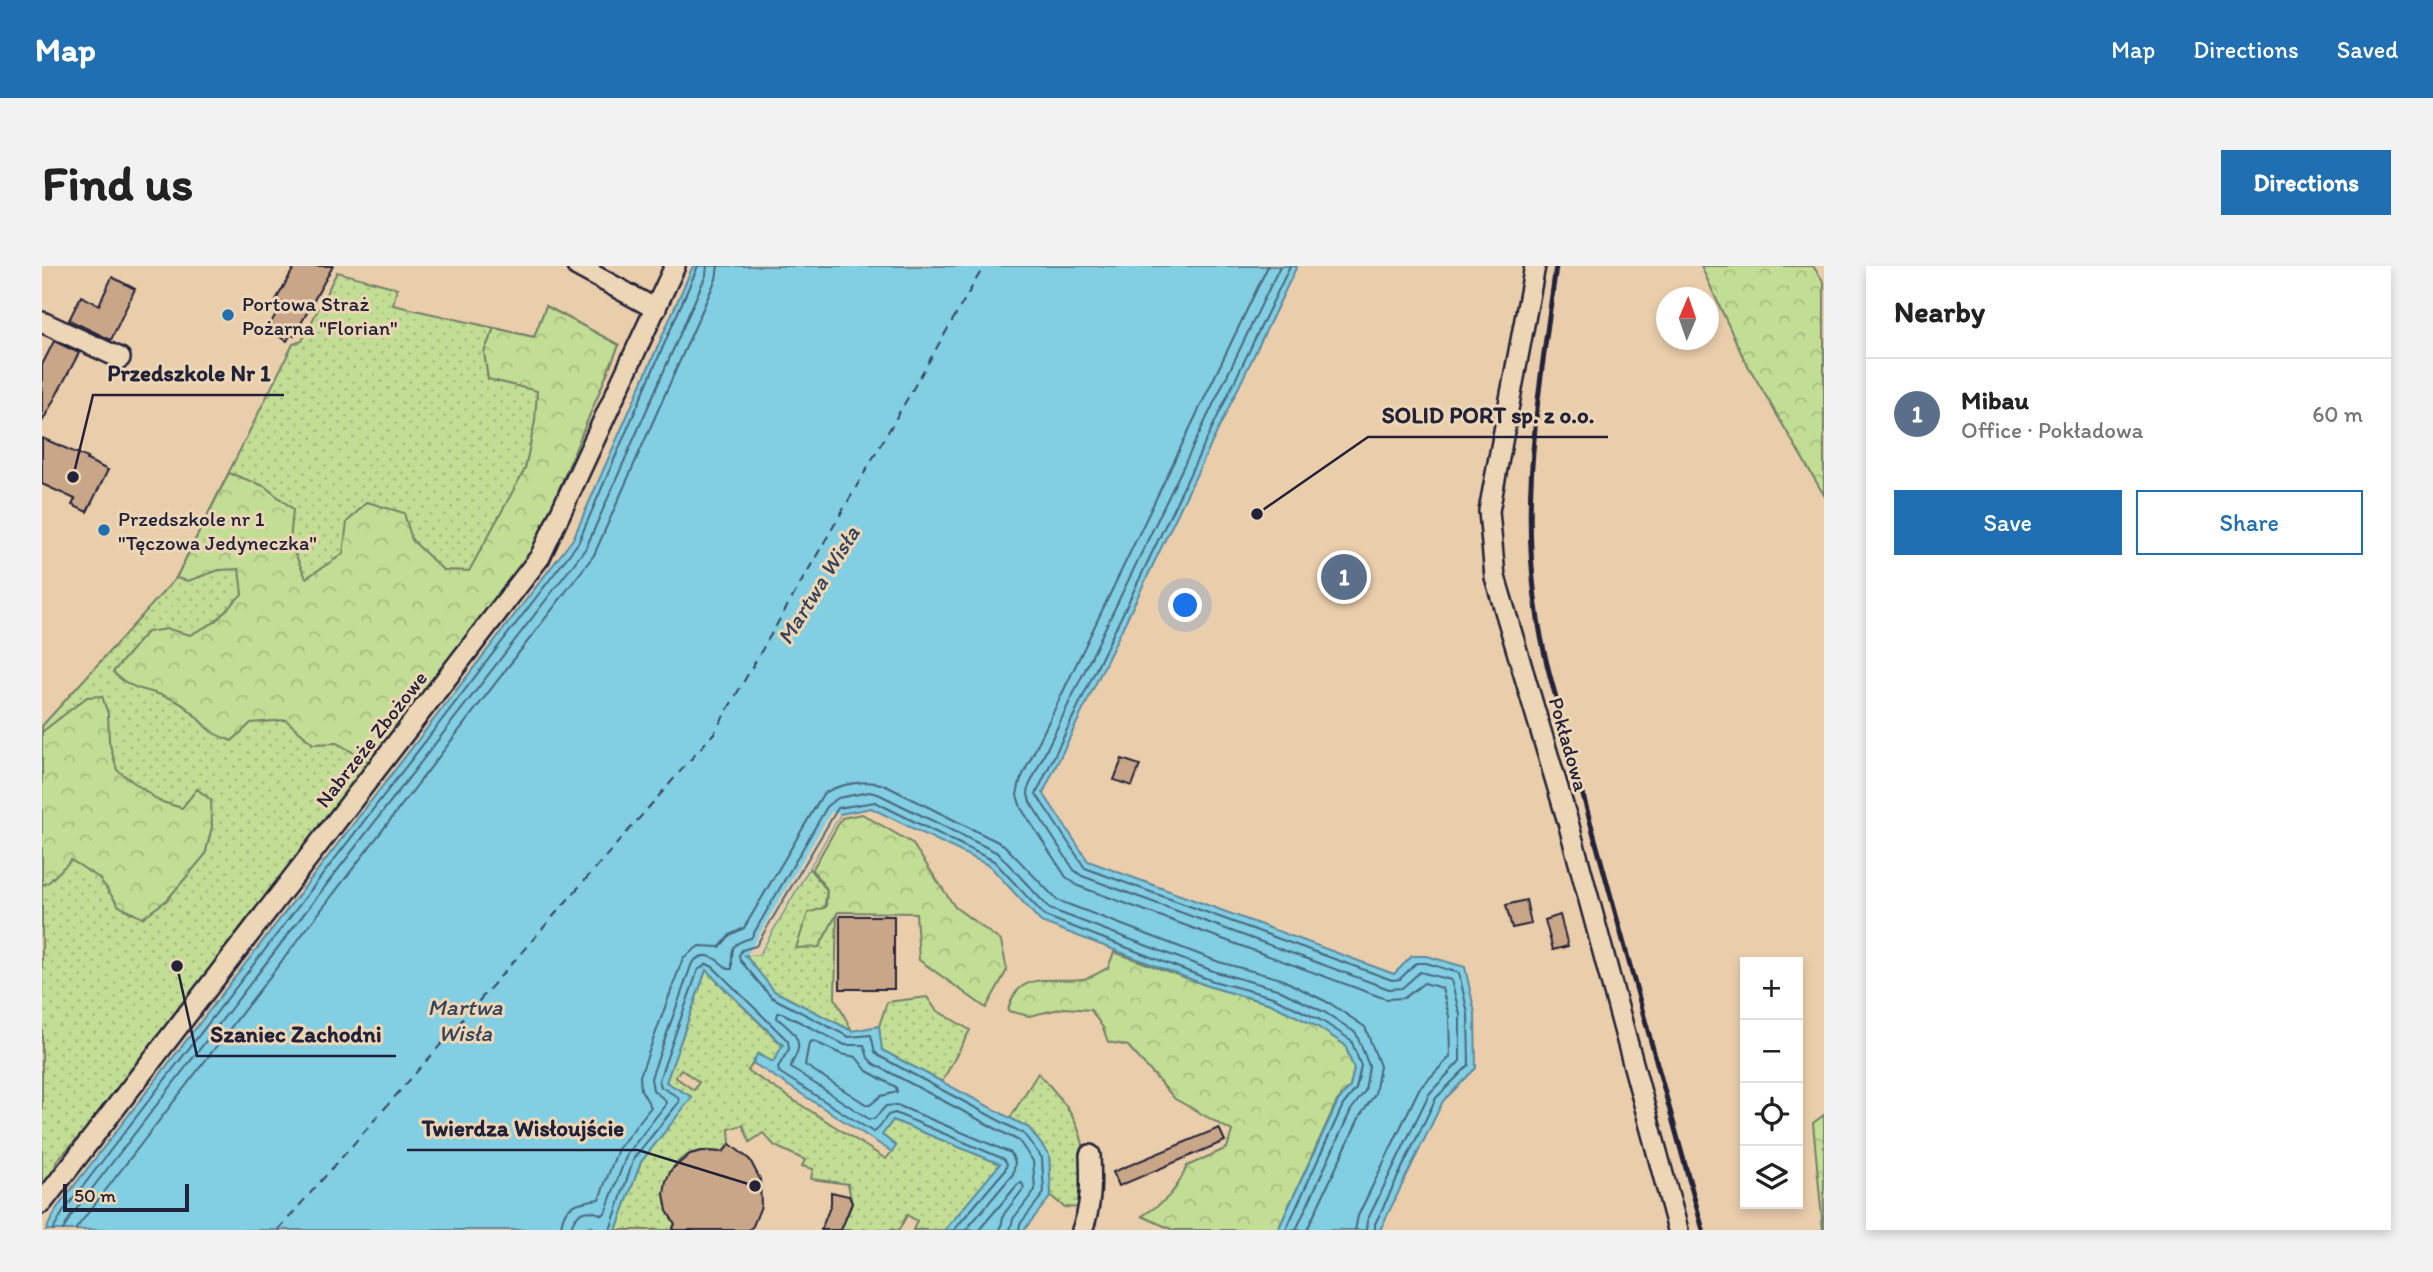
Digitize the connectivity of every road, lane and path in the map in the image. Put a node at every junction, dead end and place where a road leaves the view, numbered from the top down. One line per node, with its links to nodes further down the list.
1 (577, 266): 4 (street)
2 (675, 266): 4 (street, Nabrzeże Zbożowe)
3 (1535, 266): 10 (street, Pokładowa)
4 (650, 305): 8 (street, Nabrzeże Zbożowe)
5 (42, 321): 6 (street)
6 (120, 358)
7 (1090, 1155): 9 (street)
8 (42, 1203)
9 (1082, 1230)
10 (1678, 1230)

